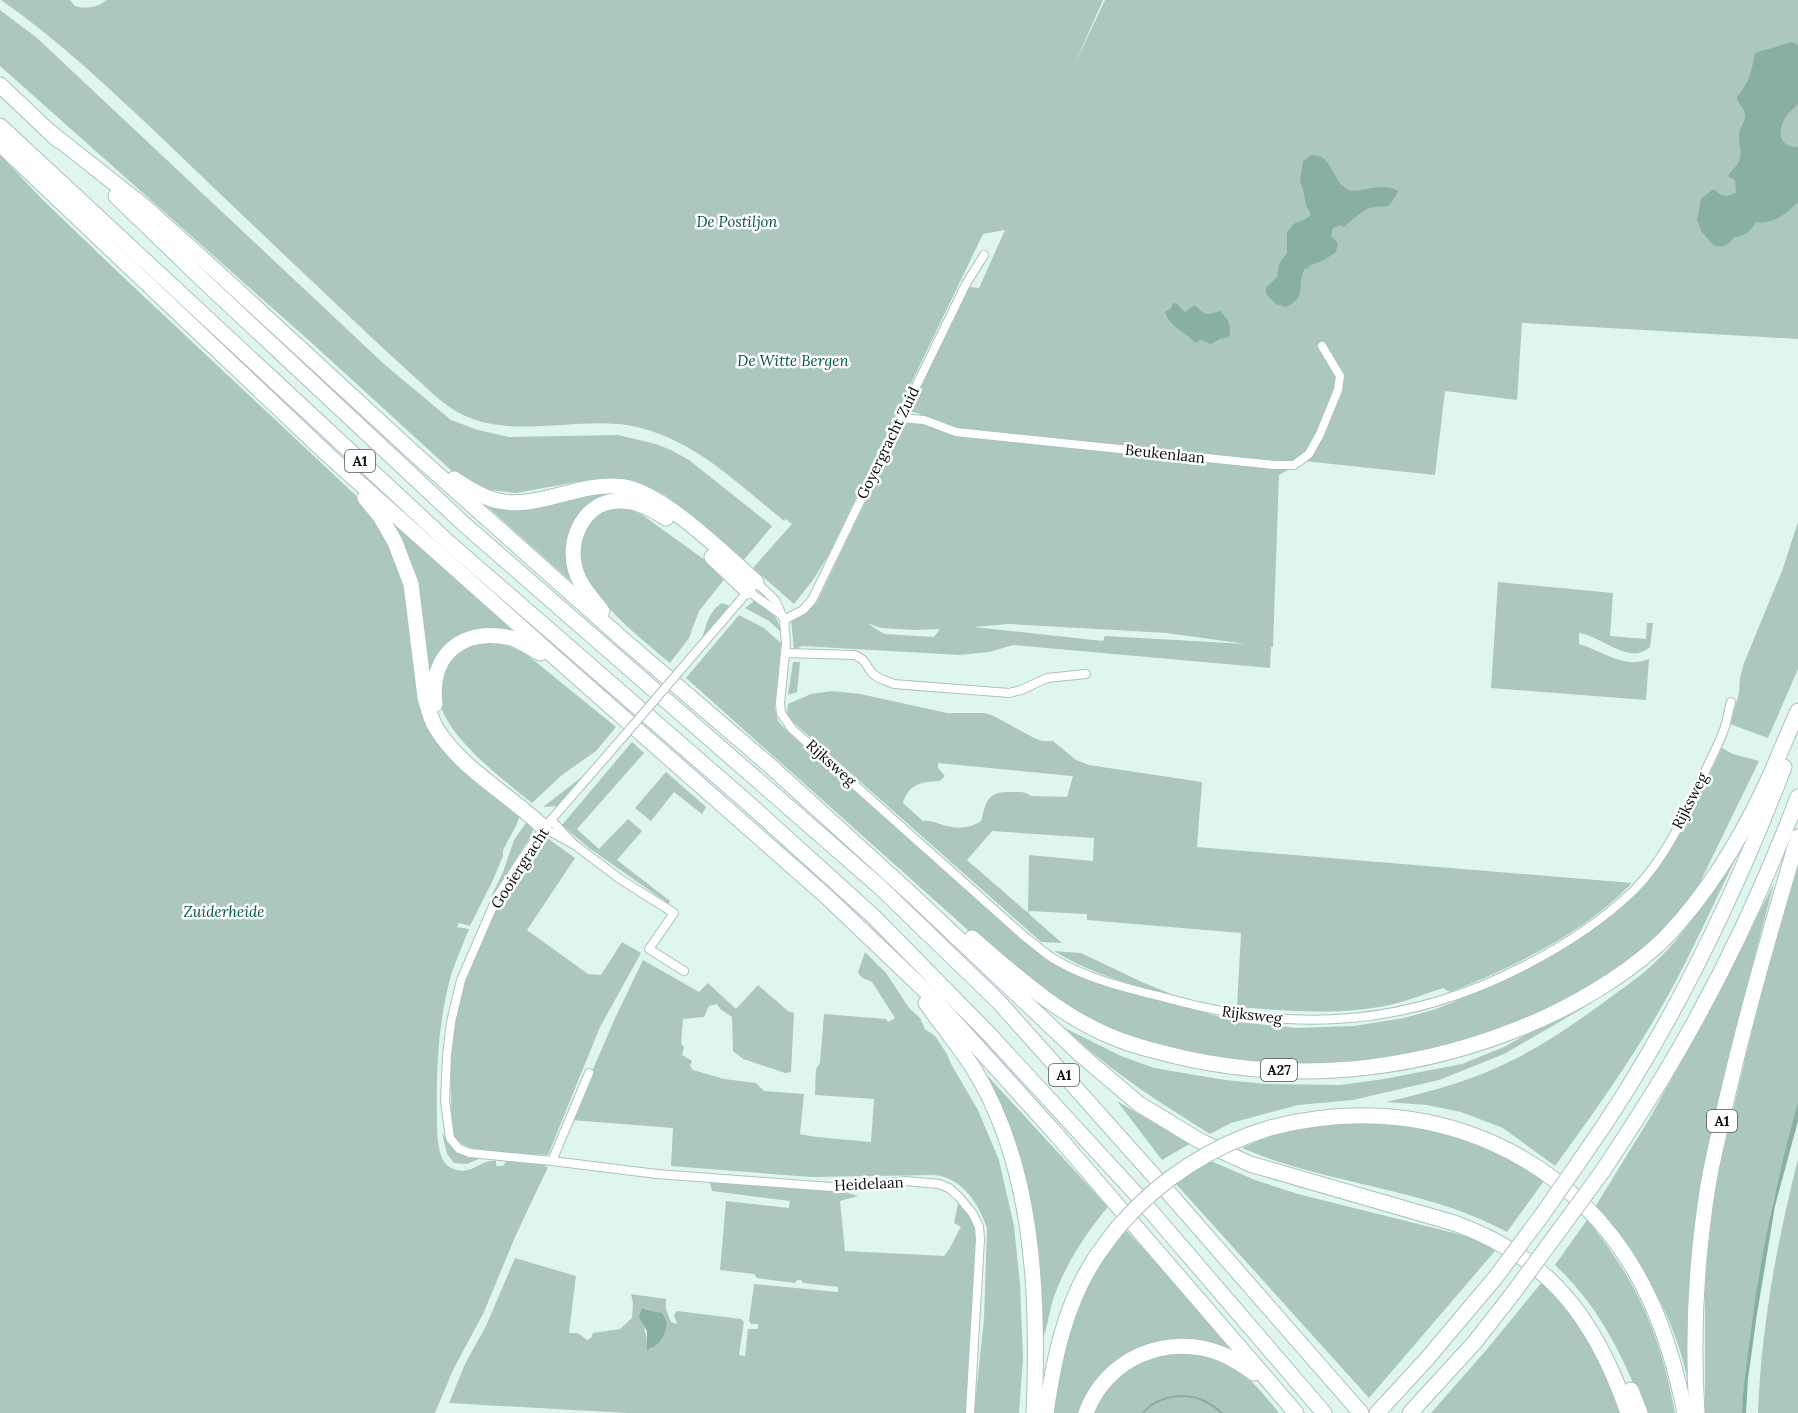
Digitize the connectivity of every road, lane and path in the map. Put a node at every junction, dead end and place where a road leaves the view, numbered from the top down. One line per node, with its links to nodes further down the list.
1 (0, 85): 3 (highway, A1)
2 (0, 126): 35 (highway, A1)
3 (51, 133): 9 (highway, A1); 36 (highway, A1)
4 (0, 144): 8 (highway, A1)
5 (984, 255): 7 (street, Goyergracht Zuid)
6 (1322, 346): 7 (street, Beukenlaan)
7 (900, 418): 11 (street, Goyergracht Zuid)
8 (328, 455): 14 (highway, A1); 20 (highway, A1)
9 (417, 456): 10 (highway, A1); 12 (highway, A1)
10 (752, 586): 11 (street); 12 (highway, A1); 20 (street, Gooiergracht, bridge)
11 (783, 618): 13 (street)
12 (619, 636): 22 (highway, A1)
13 (785, 655): 15 (street); 16 (street, Rijksweg)
14 (568, 669): 20 (highway, A1); 23 (highway, A1)
15 (1086, 674)
16 (1731, 702)
17 (1798, 711): 22 (highway, A27)
18 (1798, 731): 29 (highway, bridge)
19 (1798, 797): 37 (highway, bridge)
20 (548, 824): 24 (street); 26 (street, Gooiergracht)
21 (1798, 837): 41 (highway, A1)
22 (911, 894): 27 (highway, A1)
23 (900, 966): 28 (highway, A1); 31 (highway, A1)
24 (684, 971)
25 (590, 1073): 26 (street)
26 (552, 1161): 30 (street, Heidelaan)
27 (1361, 1195): 38 (highway); 39 (highway, A1)
28 (1275, 1389): 33 (highway); 34 (highway, A1)
29 (1382, 1407)
30 (970, 1413)
31 (1034, 1413)
32 (1046, 1413): 40 (highway, bridge)
33 (1086, 1413)
34 (1296, 1413)
35 (1324, 1413)
36 (1361, 1413)
37 (1410, 1413)
38 (1628, 1413)
39 (1640, 1413)
40 (1685, 1413)
41 (1697, 1413)

